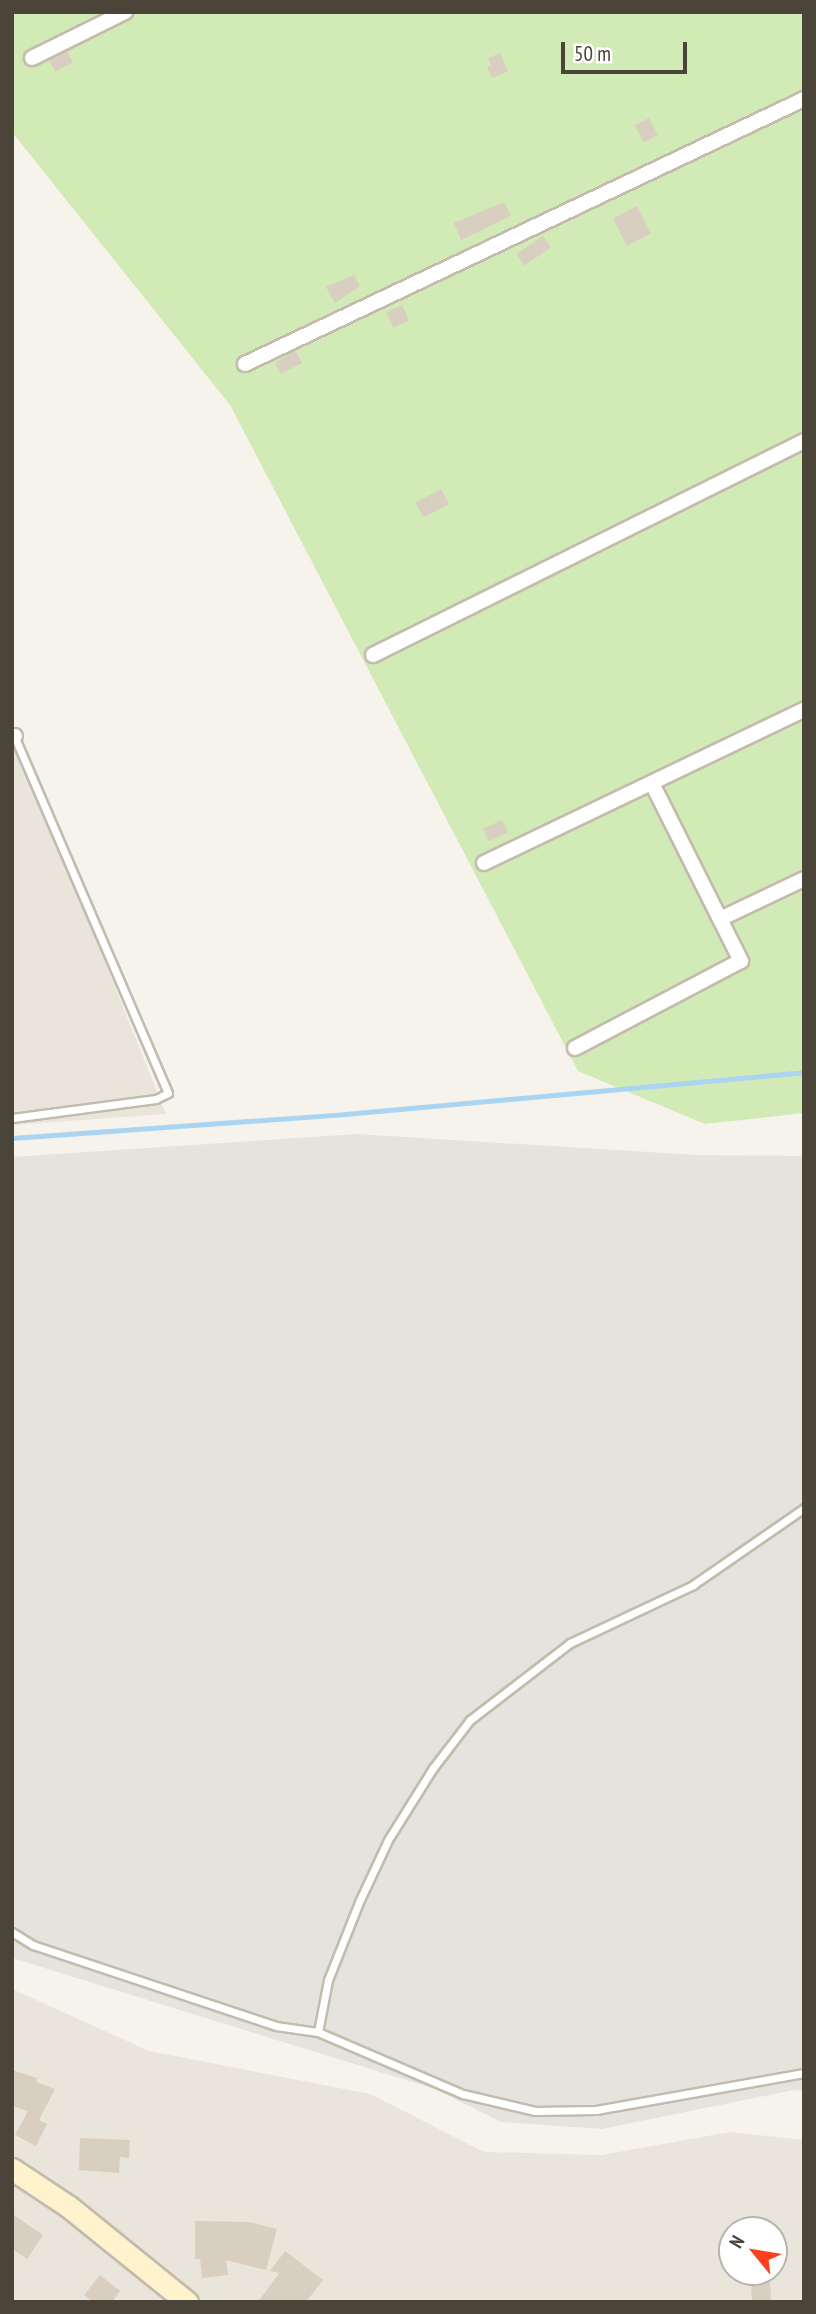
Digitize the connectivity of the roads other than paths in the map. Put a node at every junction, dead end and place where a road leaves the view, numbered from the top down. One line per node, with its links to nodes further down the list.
1 (125, 12): 2 (street)
2 (32, 58)
3 (804, 99): 4 (street)
4 (245, 364)
5 (804, 441): 6 (street)
6 (373, 655)
7 (804, 710): 9 (street)
8 (13, 734): 14 (lane)
9 (652, 783): 10 (street); 12 (street)
10 (484, 863)
11 (804, 879): 12 (street)
12 (720, 919): 13 (street)
13 (575, 1048)
14 (12, 1118)
15 (804, 1508): 17 (lane)
16 (12, 1932): 17 (lane)
17 (318, 2032): 18 (lane)
18 (804, 2073)
19 (12, 2169): 20 (street)
20 (178, 2299)

